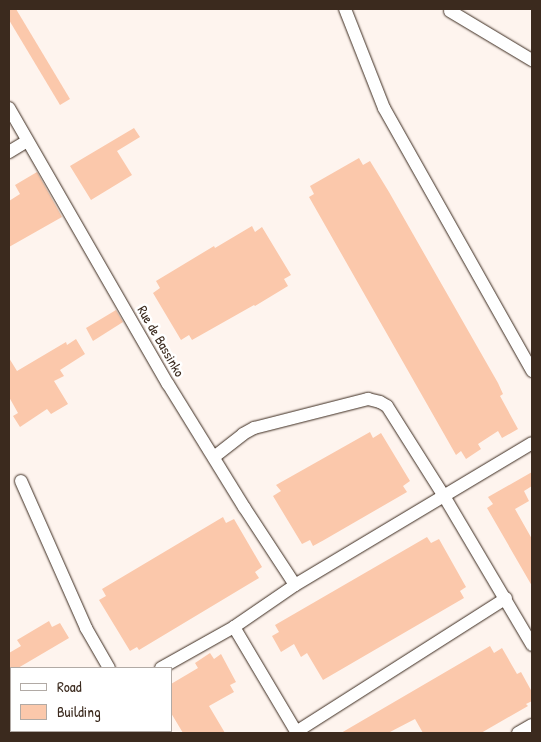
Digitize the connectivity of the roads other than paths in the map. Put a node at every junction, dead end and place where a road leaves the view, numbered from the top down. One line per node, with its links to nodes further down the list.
1 (345, 9): 7 (street)
2 (450, 11): 3 (street)
3 (532, 60)
4 (9, 108): 5 (street, Rue de Bassinko)
5 (27, 141): 6 (street); 9 (street, Rue de Bassinko)
6 (9, 152)
7 (532, 371)
8 (532, 443): 11 (street)
9 (214, 457): 11 (street); 12 (street, Rue de Bassinko)
10 (21, 481): 16 (street)
11 (444, 496): 12 (street); 13 (street)
12 (295, 584): 14 (street)
13 (506, 598): 15 (street); 19 (street)
14 (234, 627): 17 (street); 19 (street)
15 (532, 645)
16 (108, 667)
17 (164, 667)
18 (532, 725): 20 (street)
19 (297, 733)
20 (518, 733)

